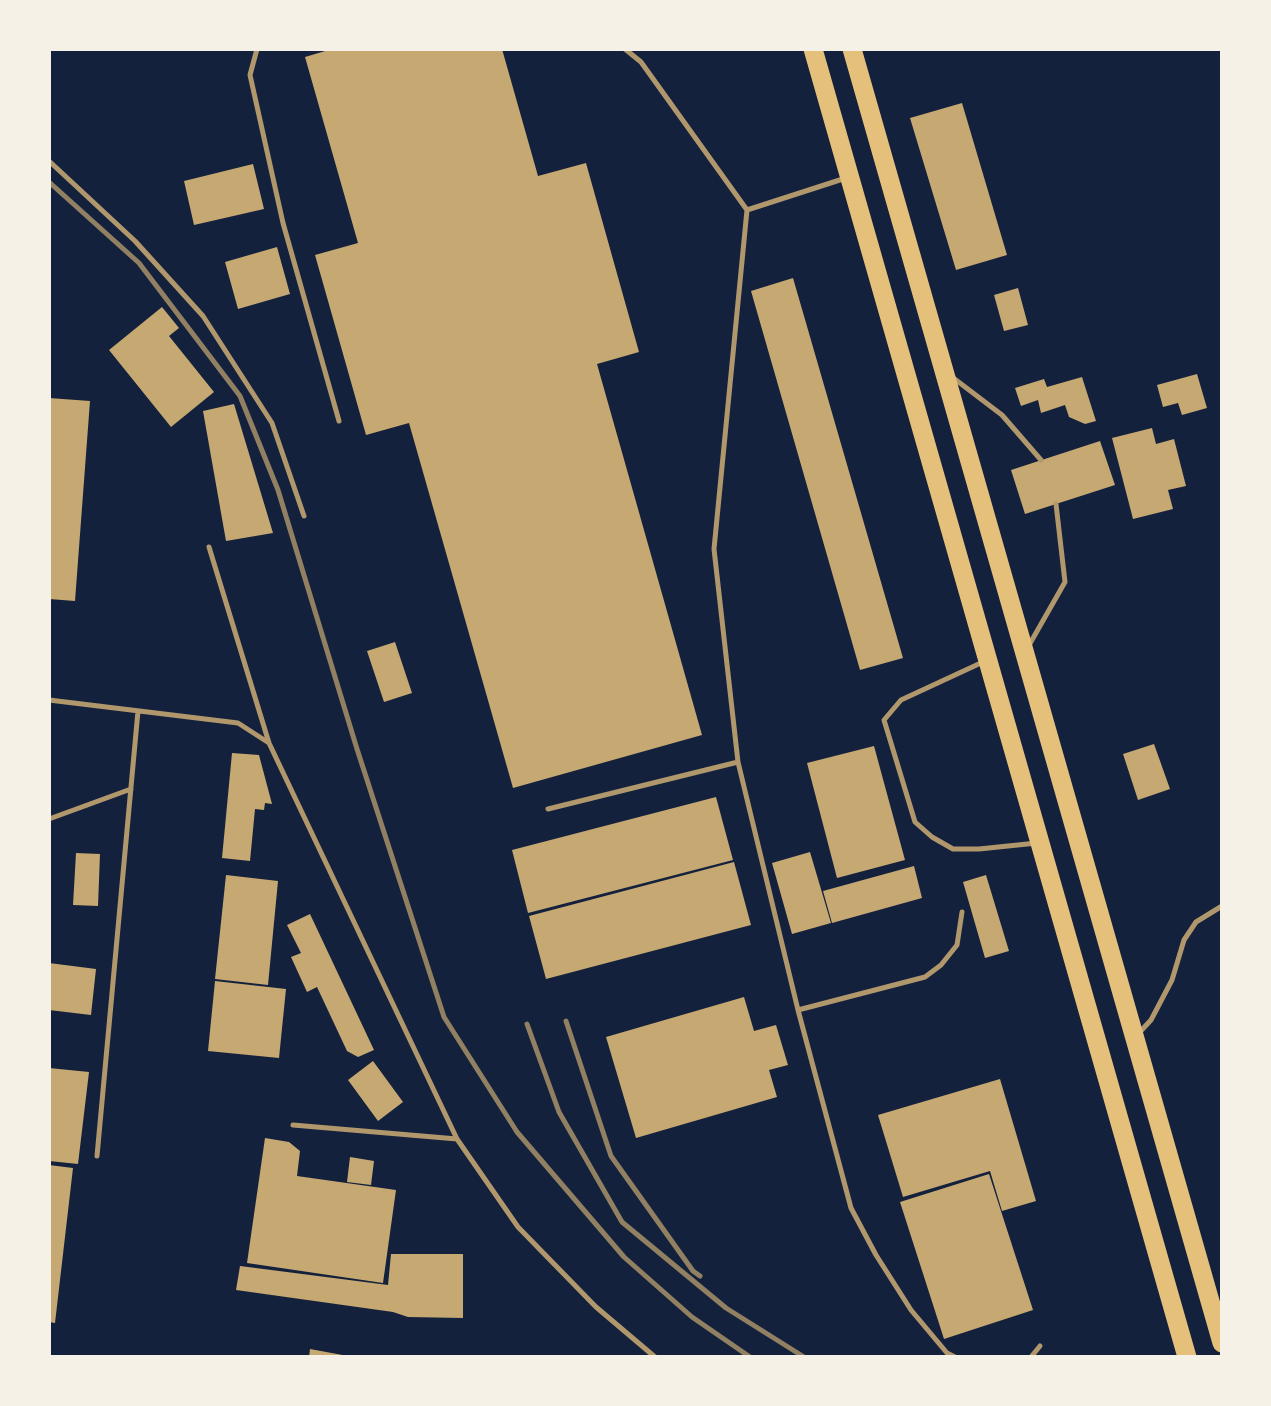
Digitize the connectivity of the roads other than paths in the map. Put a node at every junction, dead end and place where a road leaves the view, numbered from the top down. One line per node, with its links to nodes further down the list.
1 (257, 49): 9 (lane)
2 (625, 49): 7 (lane)
3 (813, 49): 6 (highway)
4 (852, 49): 8 (highway)
5 (49, 161): 12 (lane)
6 (849, 177): 7 (lane); 15 (highway)
7 (747, 210): 19 (lane)
8 (944, 371): 10 (lane); 14 (highway)
9 (339, 421)
10 (1041, 460)
11 (1056, 504): 14 (lane)
12 (304, 516)
13 (209, 547): 18 (lane)
14 (1024, 653): 27 (highway)
15 (988, 660): 23 (highway); 23 (lane)
16 (49, 701): 17 (lane)
17 (138, 711): 18 (lane); 20 (lane)
18 (269, 743): 29 (lane)
19 (738, 762): 21 (lane); 26 (lane)
20 (131, 789): 22 (lane); 30 (lane)
21 (548, 809)
22 (49, 818)
23 (1040, 843): 36 (highway)
24 (1222, 906): 27 (lane)
25 (962, 912): 26 (lane)
26 (798, 1010): 34 (lane)
27 (1135, 1038): 31 (highway)
28 (293, 1125): 29 (lane)
29 (457, 1139): 33 (lane)
30 (97, 1156)
31 (1222, 1343)
32 (1040, 1346): 35 (lane)
33 (655, 1357)
34 (956, 1357)
35 (1031, 1357)
36 (1187, 1357)

